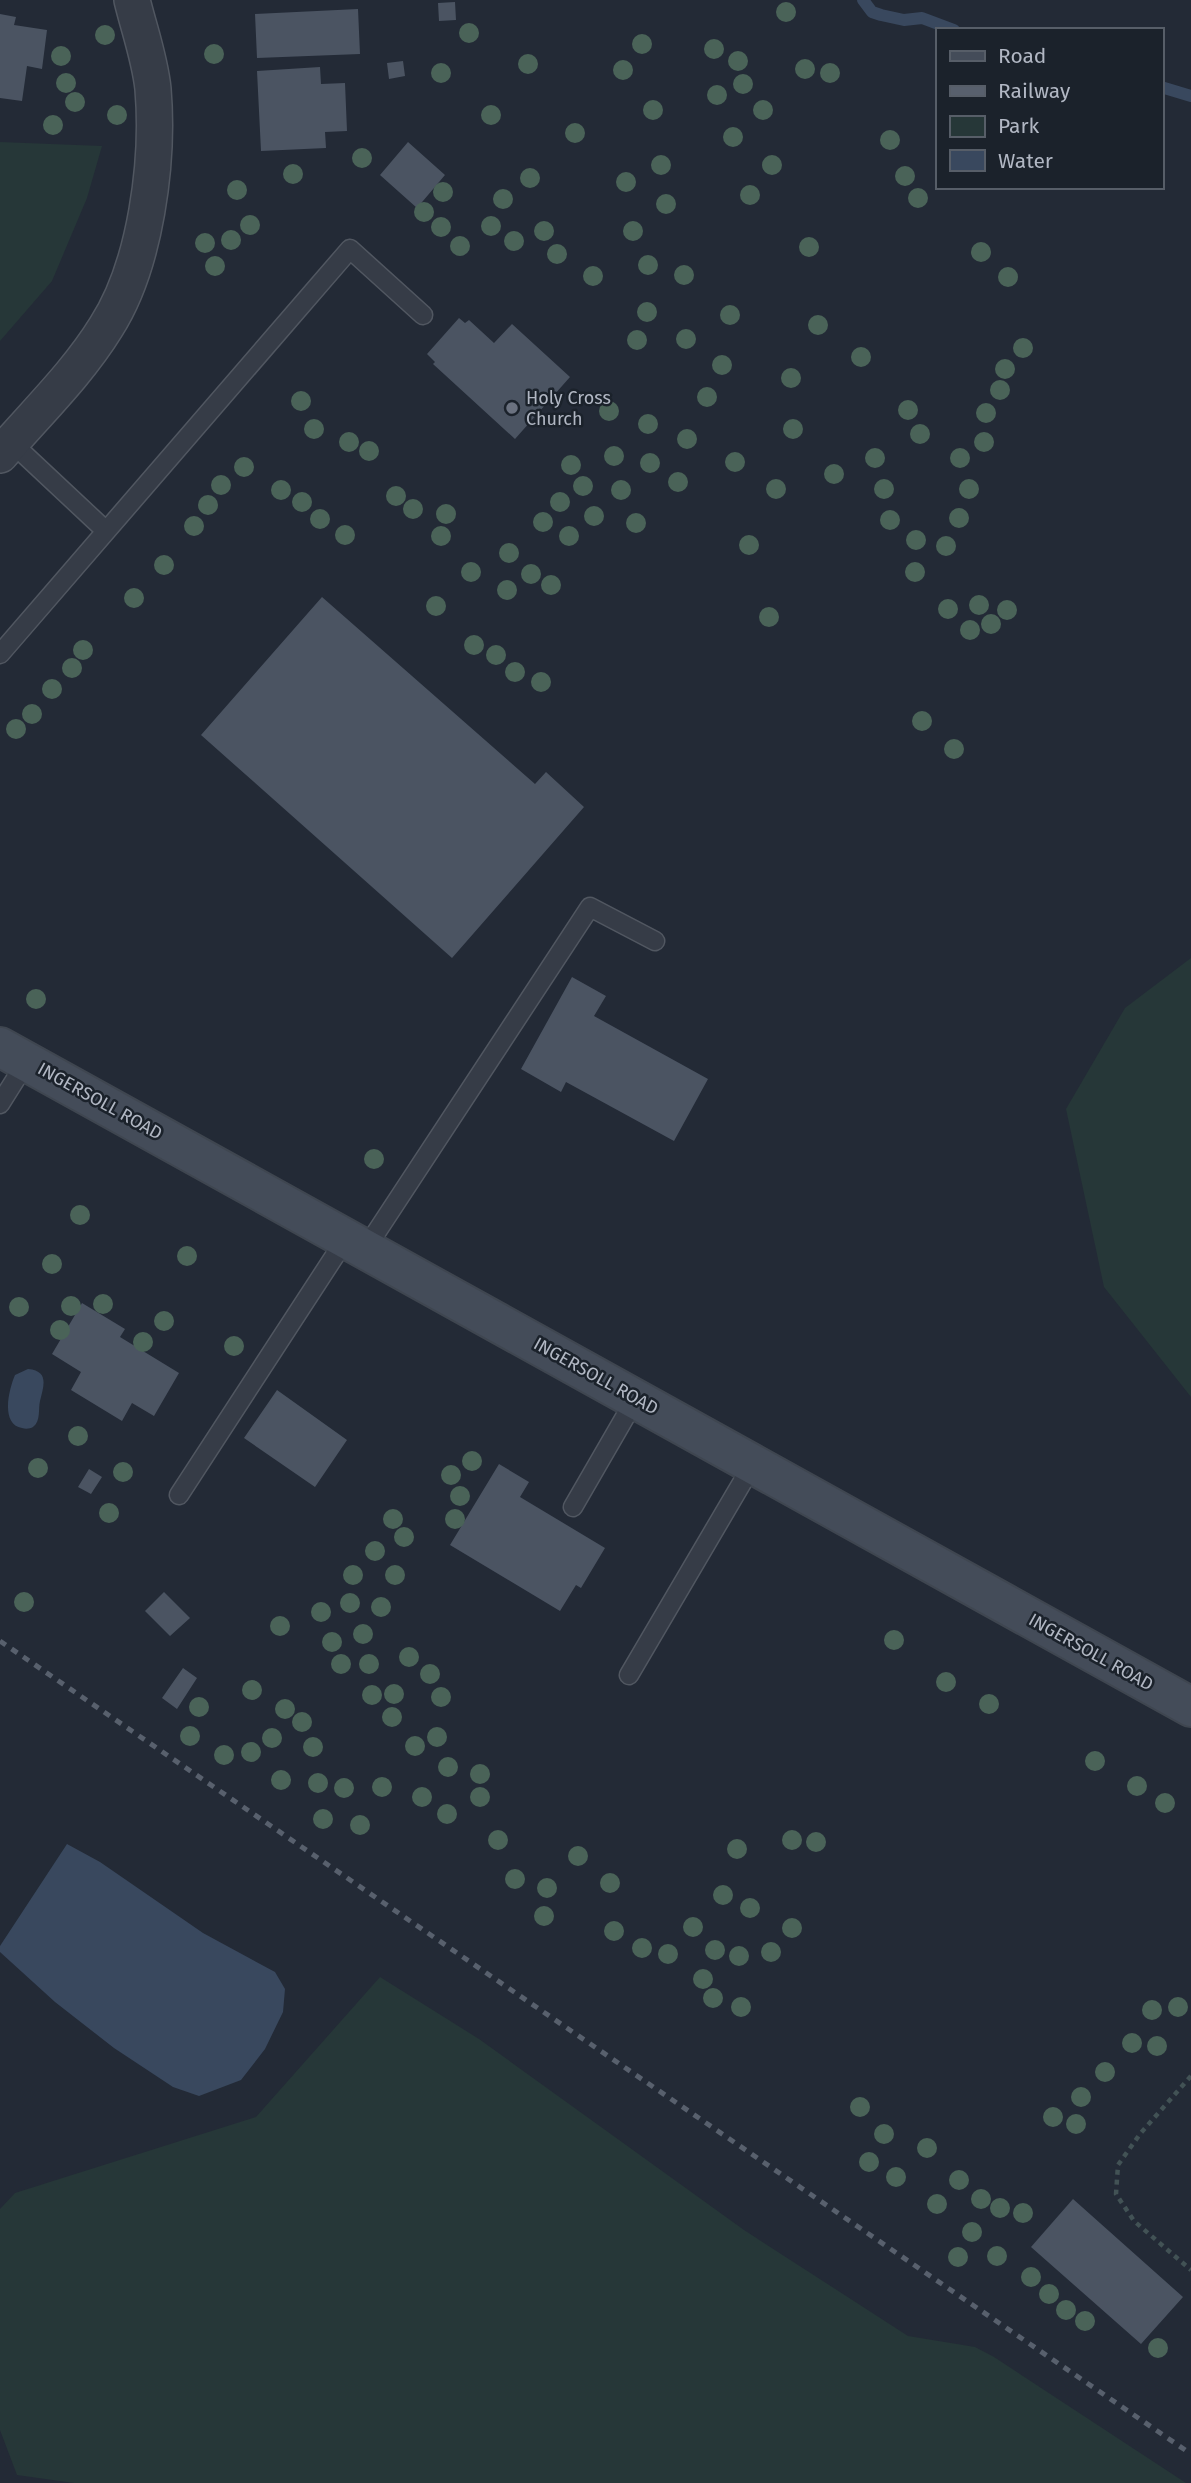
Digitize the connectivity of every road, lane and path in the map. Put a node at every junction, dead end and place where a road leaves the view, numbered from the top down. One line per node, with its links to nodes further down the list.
1 (132, 0): 3 (street)
2 (423, 315): 4 (lane)
3 (6, 448): 4 (lane)
4 (106, 530): 5 (lane)
5 (0, 654)
6 (655, 941): 9 (lane)
7 (13, 1054): 8 (lane); 9 (main road, INGERSOLL ROAD)
8 (0, 1104)
9 (356, 1242): 10 (main road, INGERSOLL ROAD); 12 (lane)
10 (636, 1398): 11 (main road, INGERSOLL ROAD); 13 (lane)
11 (753, 1464): 14 (lane); 15 (main road, INGERSOLL ROAD)
12 (179, 1496)
13 (573, 1507)
14 (629, 1675)
15 (1191, 1707)
16 (1191, 2076): 17 (path)
17 (1191, 2270)

